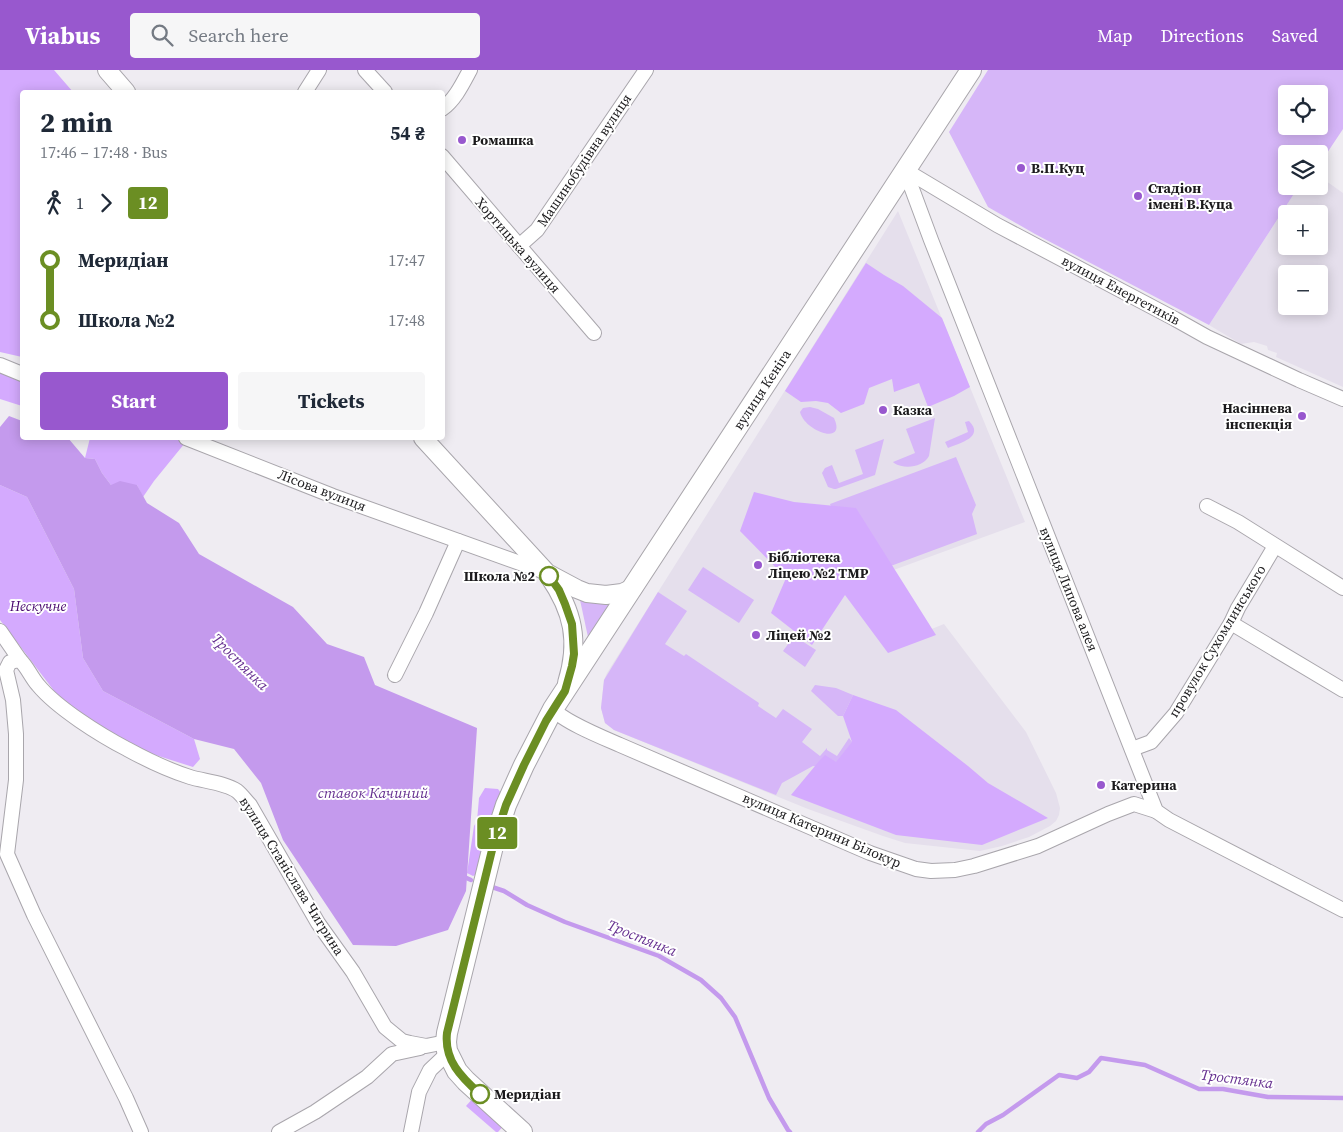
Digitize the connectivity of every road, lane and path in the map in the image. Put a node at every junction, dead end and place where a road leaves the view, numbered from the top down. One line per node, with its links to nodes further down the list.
1 (107, 70): 7 (street)
2 (319, 70): 8 (street)
3 (364, 70): 9 (street)
4 (470, 70): 10 (street)
5 (646, 70): 13 (street, Машинобудівна вулиця)
6 (971, 70): 12 (main road, вулиця Кеніга)
7 (124, 90)
8 (306, 90)
9 (384, 90)
10 (445, 107)
11 (445, 160): 13 (street, Хортицька вулиця)
12 (905, 170): 17 (street, вулиця Енергетиків); 24 (main road, вулиця Кеніга); 33 (street, вулиця Липова алея)
13 (519, 246): 14 (street, Хортицька вулиця)
14 (594, 333)
15 (0, 365): 16 (street)
16 (20, 373)
17 (1343, 398)
18 (191, 440): 21 (street, Лісова вулиця)
19 (425, 440): 23 (street)
20 (1207, 506): 22 (street)
21 (458, 541): 23 (street, Лісова вулиця); 29 (street)
22 (1275, 546): 25 (street); 26 (street, провулок Сухомлинського)
23 (547, 573): 24 (street); 31 (street)
24 (633, 588): 31 (main road, вулиця Кеніга)
25 (1343, 588)
26 (1231, 623): 30 (street); 33 (street, провулок Сухомлинського)
27 (0, 632): 28 (street, вулиця Станіслава Чигрина)
28 (20, 660): 36 (street, вулиця Станіслава Чигрина); 38 (street)
29 (395, 675)
30 (1343, 690)
31 (565, 691): 32 (main road, вулиця Кеніга)
32 (553, 709): 34 (street, вулиця Катерини Білокур); 37 (main road, вулиця Кеніга)
33 (1132, 749): 34 (street, вулиця Липова алея)
34 (1156, 811): 35 (street)
35 (1343, 910)
36 (426, 1046): 37 (street, вулиця Станіслава Чигрина); 39 (street)
37 (447, 1047): 40 (street); 41 (main road)
38 (141, 1132)
39 (279, 1132)
40 (411, 1132)
41 (522, 1132)

